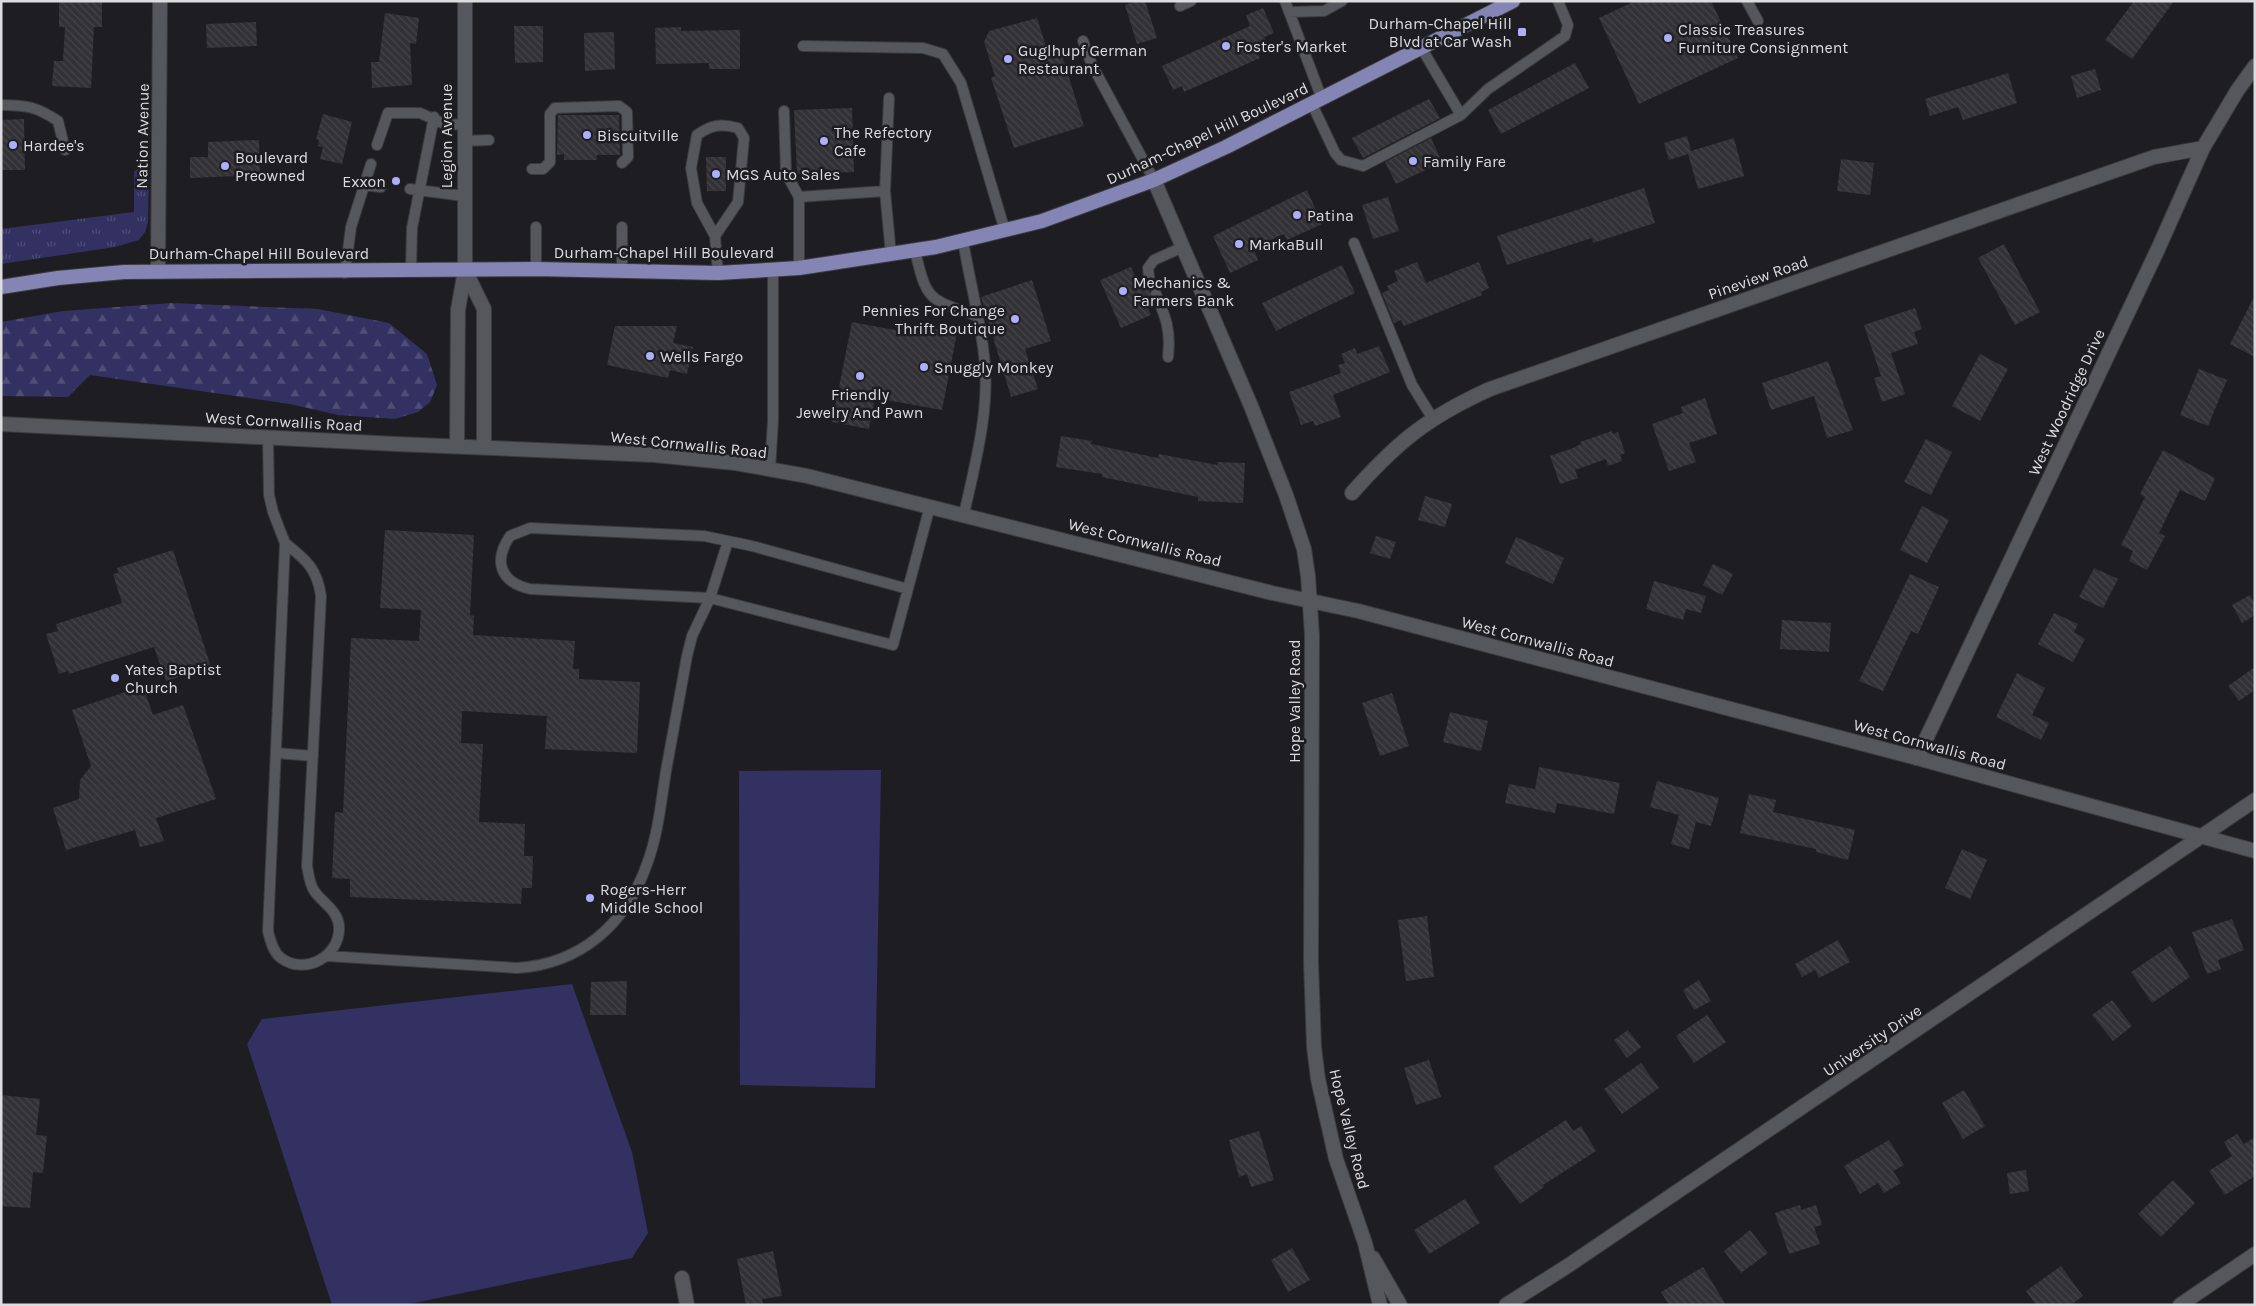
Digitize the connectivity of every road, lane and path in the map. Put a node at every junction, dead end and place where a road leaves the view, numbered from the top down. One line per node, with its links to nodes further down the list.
1 (160, 1): 52 (street, Nation Avenue)
2 (465, 1): 22 (street, Legion Avenue)
3 (1191, 1): 9 (lane)
4 (1286, 1): 10 (lane)
5 (1342, 1): 10 (lane)
6 (1513, 1): 14 (main road, Durham-Chapel Hill Boulevard)
7 (1558, 1): 20 (lane)
8 (1747, 1): 11 (lane)
9 (1180, 6)
10 (1290, 12): 17 (lane)
11 (1758, 21)
12 (1083, 41): 31 (lane)
13 (803, 46): 40 (lane)
14 (1422, 49): 17 (main road, Durham-Chapel Hill Boulevard); 20 (lane)
15 (2255, 66): 26 (street, West Woodridge Drive)
16 (889, 98): 35 (lane)
17 (1317, 102): 20 (lane); 31 (main road, Durham-Chapel Hill Boulevard)
18 (1, 105): 27 (lane)
19 (784, 112): 37 (lane)
20 (1460, 115)
21 (434, 117): 22 (lane); 25 (lane); 34 (lane)
22 (463, 124): 23 (street, Legion Avenue)
23 (463, 140): 24 (lane); 36 (street, Legion Avenue)
24 (488, 140)
25 (377, 145)
26 (2203, 148): 61 (street, Pineview Road); 77 (street, West Woodridge Drive)
27 (65, 150)
28 (622, 163): 30 (lane)
29 (371, 164): 32 (lane)
30 (532, 169)
31 (1154, 180): 40 (main road, Durham-Chapel Hill Boulevard); 44 (street, Hope Valley Road)
32 (364, 185): 33 (lane); 54 (lane)
33 (380, 187)
34 (415, 190): 36 (lane); 49 (lane)
35 (885, 191): 37 (lane); 46 (lane)
36 (464, 196): 50 (street, Legion Avenue)
37 (798, 197): 47 (lane)
38 (536, 226): 48 (lane)
39 (622, 227): 51 (lane)
40 (1005, 232): 42 (main road, Durham-Chapel Hill Boulevard)
41 (715, 236): 41 (lane); 55 (lane)
42 (963, 241): 45 (main road, Durham-Chapel Hill Boulevard); 59 (lane)
43 (1354, 243): 61 (lane)
44 (1183, 247): 56 (lane); 74 (street, Hope Valley Road)
45 (914, 251): 46 (main road, Durham-Chapel Hill Boulevard); 59 (lane)
46 (891, 255): 47 (main road, Durham-Chapel Hill Boulevard)
47 (799, 268): 53 (main road, Durham-Chapel Hill Boulevard)
48 (536, 269): 50 (main road, Durham-Chapel Hill Boulevard); 51 (main road, Durham-Chapel Hill Boulevard)
49 (411, 270): 50 (main road, Durham-Chapel Hill Boulevard); 54 (main road, Durham-Chapel Hill Boulevard)
50 (465, 270): 64 (street, Legion Avenue); 65 (street, Legion Avenue)
51 (622, 270): 55 (main road, Durham-Chapel Hill Boulevard)
52 (158, 271): 54 (main road, Durham-Chapel Hill Boulevard); 57 (main road, Durham-Chapel Hill Boulevard)
53 (773, 271): 55 (main road, Durham-Chapel Hill Boulevard); 66 (lane)
54 (346, 272)
55 (718, 273)
56 (1149, 278)
57 (1, 287)
58 (1156, 294): 60 (lane)
59 (977, 316): 69 (lane)
60 (1168, 357)
61 (1433, 418): 67 (street, Pineview Road)
62 (1, 424): 63 (street, West Cornwallis Road)
63 (268, 438): 64 (street, West Cornwallis Road); 71 (lane)
64 (458, 446): 65 (street, West Cornwallis Road)
65 (484, 448): 66 (street, West Cornwallis Road)
66 (770, 469): 68 (street, West Cornwallis Road)
67 (1352, 493)
68 (930, 506): 69 (street, West Cornwallis Road); 72 (lane)
69 (964, 514): 74 (street, West Cornwallis Road)
70 (728, 541): 72 (lane); 73 (lane); 73 (lane)
71 (285, 543): 75 (lane); 76 (lane)
72 (908, 589): 73 (lane)
73 (710, 598): 81 (lane)
74 (1310, 601): 77 (street, West Cornwallis Road); 82 (street, Hope Valley Road)
75 (276, 753): 76 (lane); 81 (lane)
76 (313, 756): 81 (lane)
77 (1917, 758): 79 (street, West Cornwallis Road)
78 (2255, 800): 79 (street, University Drive)
79 (2202, 838): 80 (street, West Cornwallis Road); 88 (street, University Drive)
80 (2255, 851)
81 (327, 956)
82 (1365, 1243): 86 (street, Hope Valley Road); 87 (street, Hope Valley Road)
83 (2255, 1254): 89 (street)
84 (682, 1278): 85 (street)
85 (687, 1305)
86 (1380, 1305)
87 (1400, 1305)
88 (1506, 1305)
89 (2180, 1305)

